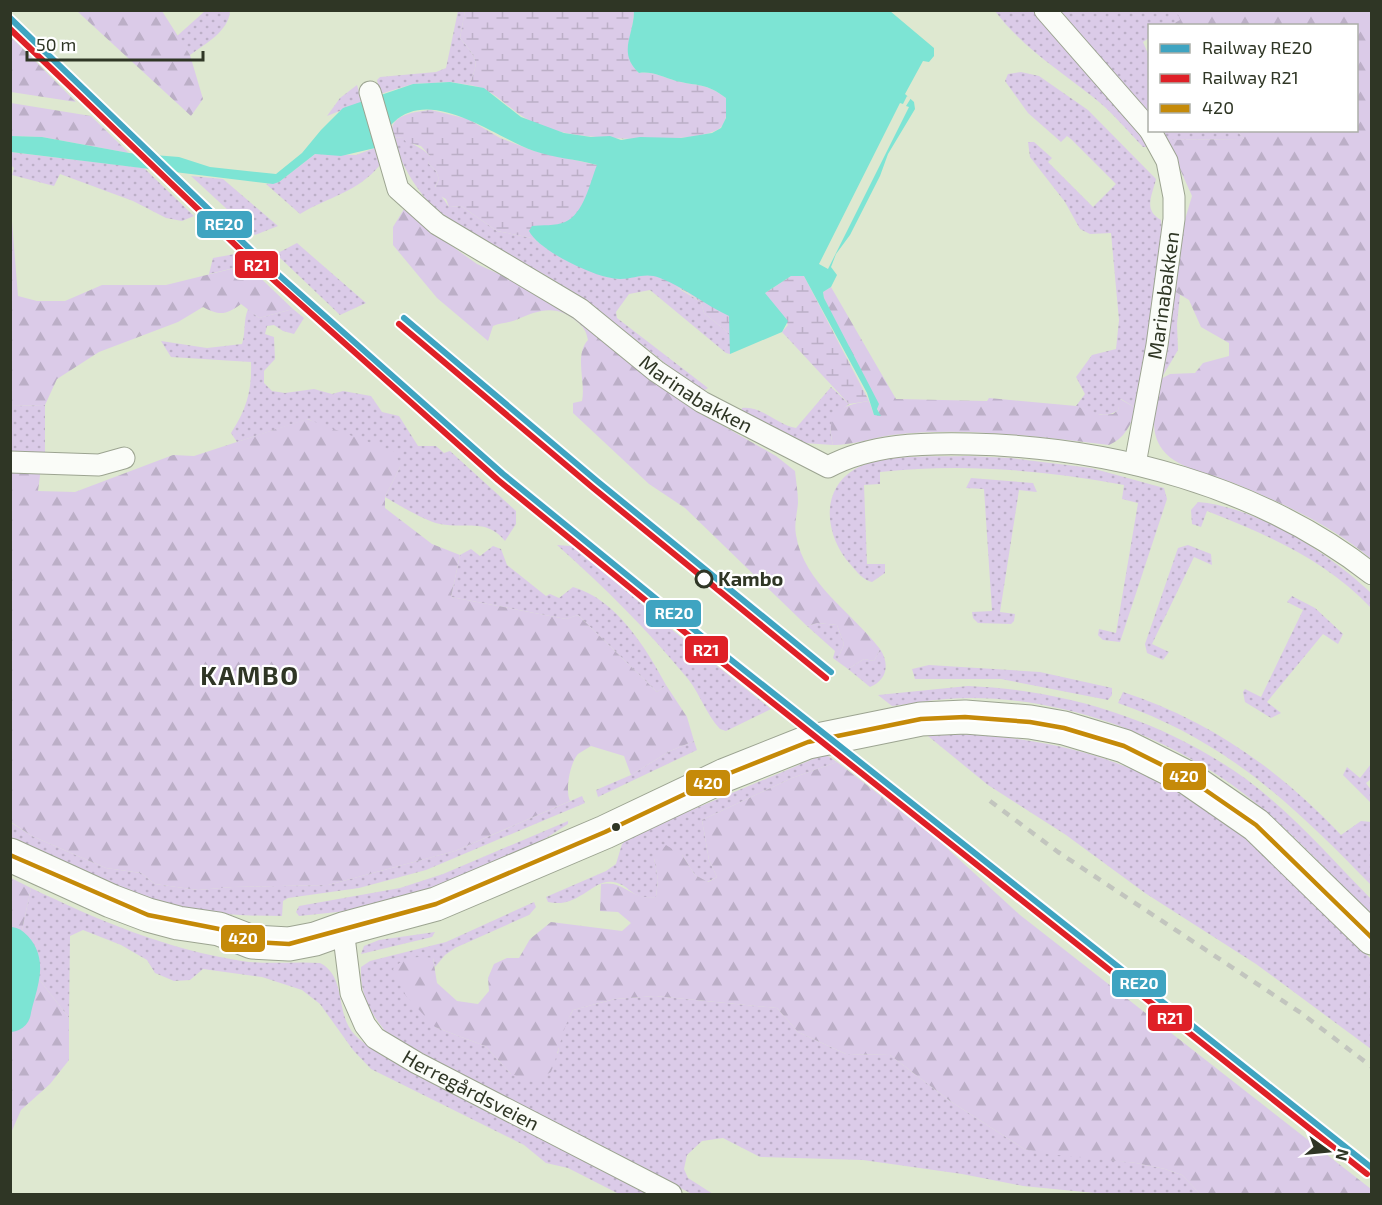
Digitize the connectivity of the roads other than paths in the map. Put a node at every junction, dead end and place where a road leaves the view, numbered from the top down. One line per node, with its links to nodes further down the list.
1 (1045, 10): 3 (street, Marinabakken)
2 (370, 92): 7 (street, Marinabakken)
3 (1148, 128)
4 (1151, 132): 7 (street, Marinabakken)
5 (124, 458): 6 (street)
6 (10, 462)
7 (1136, 464): 8 (street, Marinabakken)
8 (1371, 574)
9 (10, 855): 10 (main road)
10 (343, 929): 11 (main road); 12 (street, Herregårdsveien)
11 (1371, 938)
12 (671, 1194)

